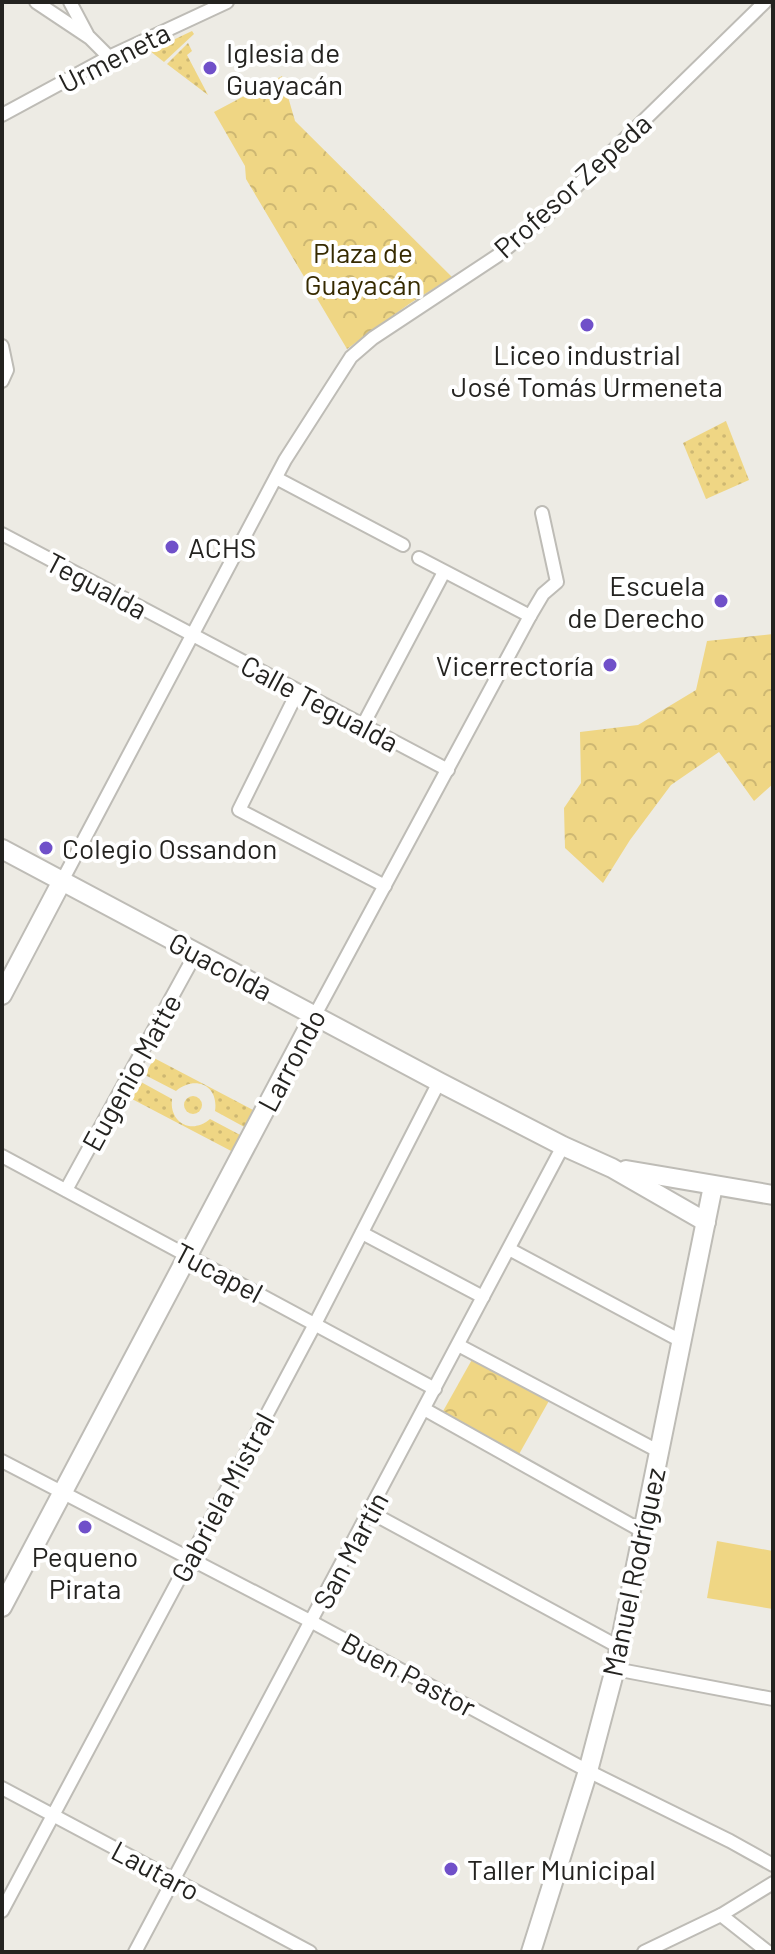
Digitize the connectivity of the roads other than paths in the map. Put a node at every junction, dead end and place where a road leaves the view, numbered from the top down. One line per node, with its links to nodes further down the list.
1 (36, 2): 5 (street)
2 (70, 2): 5 (street)
3 (227, 2): 6 (street, Urmeneta)
4 (765, 2): 10 (street, Profesor Zepeda)
5 (90, 38): 6 (street)
6 (109, 57): 7 (street, Urmeneta)
7 (2, 115)
8 (2, 346): 9 (street)
9 (2, 381)
10 (276, 478): 13 (street); 17 (street, Profesor Zepeda)
11 (542, 513): 16 (street, Larrondo)
12 (2, 534): 17 (street, Tegualda)
13 (403, 545)
14 (419, 558): 15 (street)
15 (444, 572): 16 (street); 19 (street)
16 (530, 616): 20 (street, Larrondo)
17 (192, 636): 18 (street, Calle Tegualda); 22 (street, Profesor Zepeda)
18 (298, 691): 19 (street, Calle Tegualda); 23 (street)
19 (363, 725): 20 (street, Calle Tegualda)
20 (448, 770): 23 (street, Larrondo)
21 (2, 849): 22 (main road, Guacolda)
22 (62, 881): 24 (main road, Guacolda); 25 (main road)
23 (385, 886): 26 (street, Larrondo)
24 (196, 953): 26 (main road, Guacolda); 32 (street, Eugenio Matte)
25 (2, 995)
26 (315, 1015): 27 (main road, Guacolda); 37 (main road, Larrondo)
27 (439, 1082): 28 (main road, Guacolda); 35 (street, Gabriela Mistral)
28 (563, 1146): 30 (main road, Guacolda); 36 (street, San Martín)
29 (2, 1156): 32 (street, Tucapel)
30 (612, 1168): 31 (main road, Guacolda); 34 (main road, Guacolda)
31 (713, 1186): 33 (main road, Guacolda); 34 (main road, Manuel Rodríguez)
32 (66, 1190): 37 (street, Tucapel)
33 (773, 1195)
34 (706, 1222): 40 (main road, Manuel Rodríguez)
35 (362, 1233): 38 (street); 39 (street, Gabriela Mistral)
36 (509, 1249): 38 (street, San Martín); 40 (street)
37 (188, 1255): 39 (street, Tucapel); 46 (main road, Larrondo)
38 (483, 1297): 41 (street, San Martín)
39 (315, 1324): 42 (street, Tucapel); 49 (street, Gabriela Mistral)
40 (681, 1341): 44 (main road, Manuel Rodríguez)
41 (458, 1345): 42 (street, San Martín); 44 (street)
42 (435, 1389): 43 (street, San Martín)
43 (424, 1409): 47 (street, San Martín); 48 (street)
44 (658, 1451): 48 (main road, Manuel Rodríguez)
45 (2, 1461): 46 (street, Buen Pastor)
46 (62, 1492): 49 (street, Buen Pastor); 50 (main road, Larrondo)
47 (370, 1512): 51 (street, San Martín); 52 (street)
48 (642, 1531): 52 (main road, Manuel Rodríguez)
49 (189, 1559): 51 (street, Buen Pastor); 57 (street, Gabriela Mistral)
50 (2, 1607)
51 (312, 1622): 55 (street, Buen Pastor); 59 (street, San Martín)
52 (619, 1647): 53 (main road, Manuel Rodríguez)
53 (615, 1669): 54 (street); 55 (main road, Manuel Rodríguez)
54 (773, 1699)
55 (588, 1771): 58 (street, Buen Pastor); 65 (main road, Manuel Rodríguez)
56 (2, 1788): 57 (street, Lautaro)
57 (52, 1814): 59 (street, Lautaro); 61 (street, Gabriela Mistral)
58 (773, 1865)
59 (173, 1879): 63 (street, San Martín); 64 (street, Lautaro)
60 (773, 1883): 62 (street)
61 (2, 1911)
62 (721, 1915): 66 (street); 67 (street)
63 (135, 1952)
64 (309, 1952)
65 (531, 1952)
66 (644, 1952)
67 (768, 1952)

